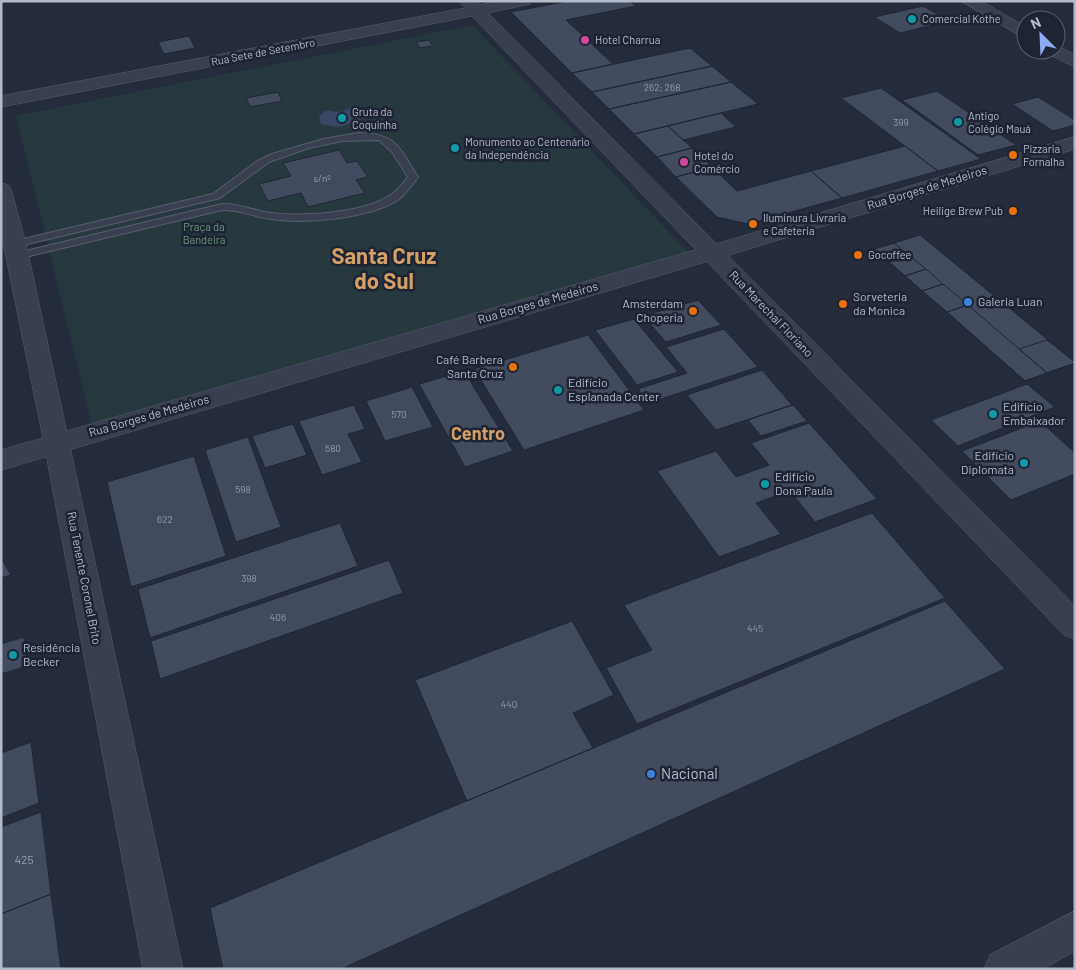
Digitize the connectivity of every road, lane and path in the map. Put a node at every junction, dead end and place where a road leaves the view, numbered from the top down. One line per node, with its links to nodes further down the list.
1 (524, 1): 3 (street, Rua Sete de Setembro)
2 (969, 1): 4 (street)
3 (471, 6): 5 (street, Rua Sete de Setembro); 9 (street, Rua Marechal Floriano)
4 (1016, 28)
5 (1, 102)
6 (1075, 143): 9 (street, Rua Borges de Medeiros)
7 (1, 189): 8 (street, Rua Tenente Coronel Brito)
8 (16, 250): 8 (lane); 10 (street, Rua Tenente Coronel Brito)
9 (710, 253): 10 (street, Rua Borges de Medeiros); 12 (street, Rua Marechal Floriano)
10 (57, 443): 11 (street, Rua Borges de Medeiros); 14 (street, Rua Tenente Coronel Brito)
11 (1, 460)
12 (1075, 626)
13 (1075, 930): 15 (street)
14 (163, 969)
15 (1004, 969)

